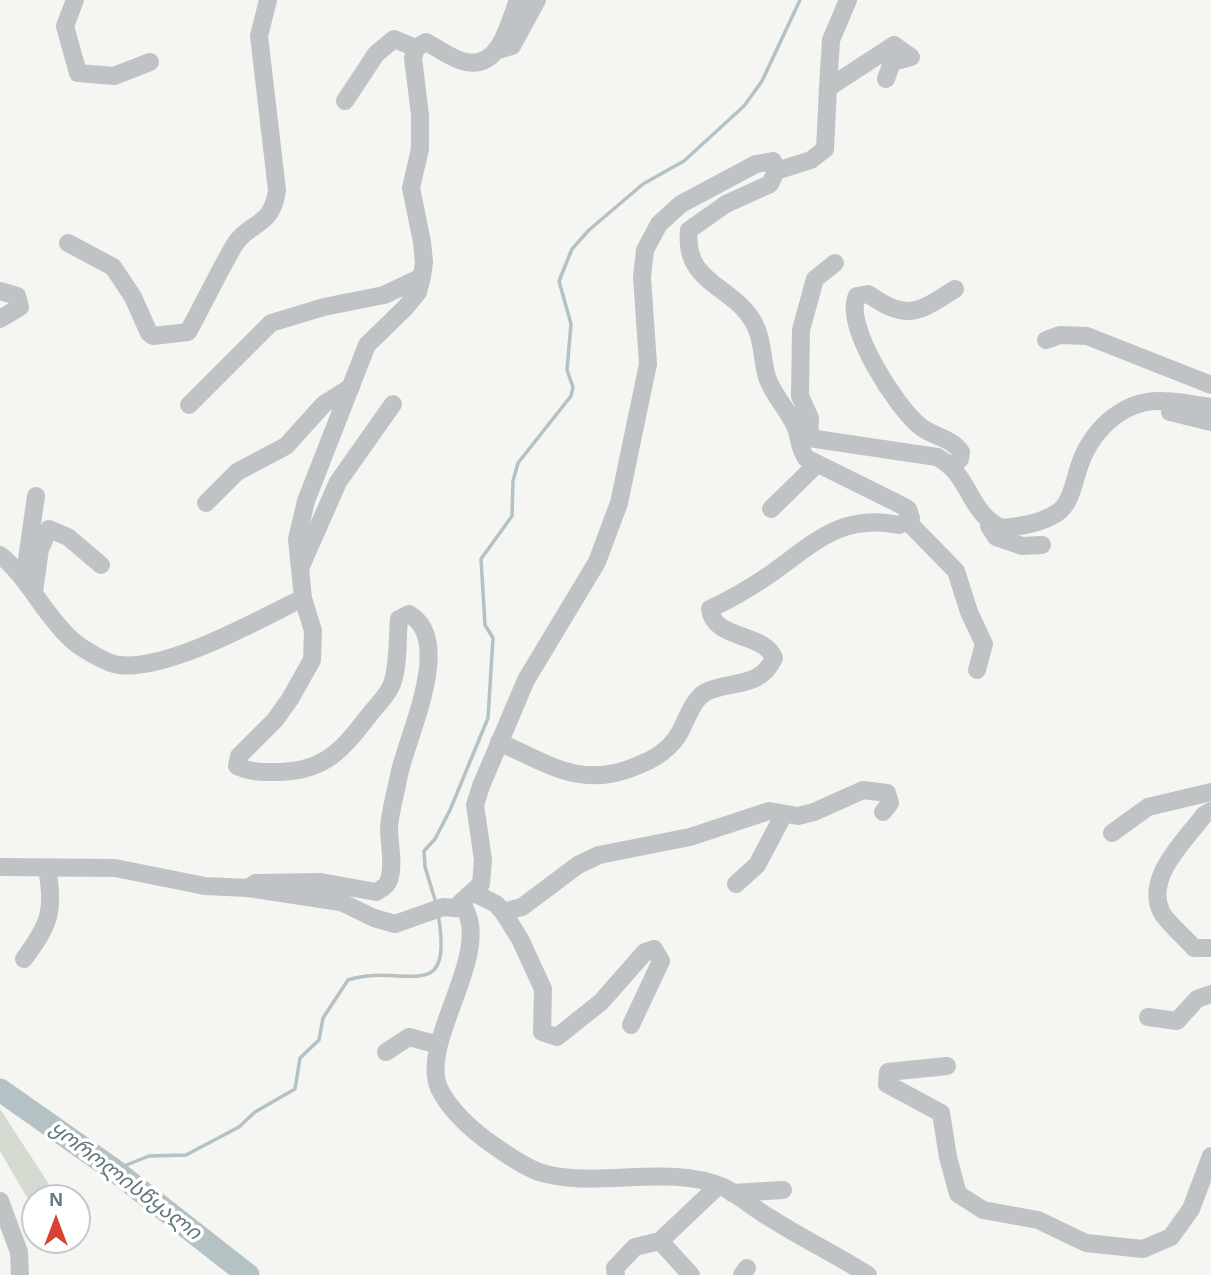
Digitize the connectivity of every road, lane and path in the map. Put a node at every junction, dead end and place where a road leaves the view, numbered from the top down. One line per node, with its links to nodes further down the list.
1 (75, 0): 8 (street)
2 (268, 0): 13 (street)
3 (518, 0): 7 (street)
4 (537, 0): 7 (street)
5 (848, 0): 10 (street)
6 (416, 48): 7 (street); 11 (street); 15 (street)
7 (499, 50)
8 (150, 62)
9 (886, 79): 10 (street)
10 (828, 88): 12 (street)
11 (345, 101)
12 (776, 171): 27 (street); 42 (street)
13 (68, 243)
14 (835, 263): 27 (street)
15 (422, 277): 21 (street); 23 (street)
16 (955, 289): 29 (street)
17 (0, 291): 18 (street)
18 (0, 319)
19 (1046, 340): 20 (street)
20 (1211, 385)
21 (351, 387): 31 (street); 38 (street)
22 (393, 404): 38 (street)
23 (189, 405)
24 (1133, 406): 25 (street); 26 (street); 34 (street)
25 (1211, 407)
26 (1211, 422)
27 (802, 433): 28 (street); 29 (street)
28 (817, 464): 32 (street); 33 (street)
29 (953, 466): 34 (street)
30 (36, 496): 39 (street)
31 (206, 503)
32 (771, 509)
33 (908, 522): 41 (street); 42 (street)
34 (989, 522): 35 (street)
35 (1041, 545)
36 (0, 555): 39 (street)
37 (101, 565): 39 (street)
38 (300, 569): 40 (street)
39 (29, 586): 40 (street)
40 (303, 598): 51 (street)
41 (977, 670)
42 (499, 742): 52 (street)
43 (1211, 792): 47 (street)
44 (1211, 811): 55 (street)
45 (883, 812): 46 (street)
46 (784, 814): 50 (street); 54 (street)
47 (1112, 833)
48 (0, 867): 49 (street)
49 (47, 869): 51 (street); 56 (street)
50 (736, 884)
51 (248, 888): 53 (street)
52 (472, 892): 53 (street); 54 (street)
53 (445, 907): 60 (street)
54 (503, 912): 59 (street)
55 (1211, 948)
56 (24, 959)
57 (1211, 994): 58 (street)
58 (1148, 1017)
59 (631, 1025)
60 (439, 1045): 61 (street); 64 (street)
61 (386, 1052)
62 (947, 1066): 63 (street)
63 (1211, 1156)
64 (725, 1189): 65 (street); 67 (street); 71 (street)
65 (783, 1190)
66 (0, 1201): 68 (street)
67 (660, 1241): 69 (street); 70 (street)
68 (20, 1275)
69 (615, 1275)
70 (691, 1275)
71 (868, 1275)

